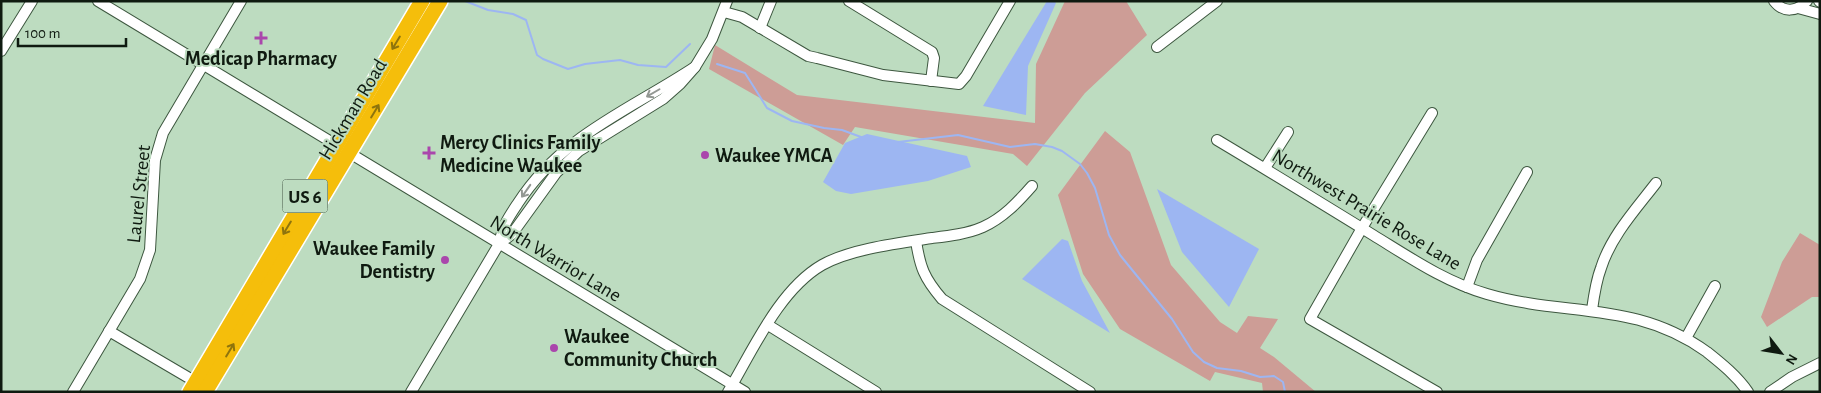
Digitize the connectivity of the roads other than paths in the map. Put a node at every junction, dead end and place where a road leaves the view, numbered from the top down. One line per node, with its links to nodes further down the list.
1 (32, 1): 18 (street)
2 (98, 1): 19 (street, North Warrior Lane)
3 (241, 1): 19 (street, Laurel Street)
4 (422, 1): 24 (highway, Hickman Road / US 6, one-way to 24)
5 (440, 1): 25 (highway, Hickman Road / US 6, one-way to 5)
6 (727, 1): 14 (street)
7 (771, 1): 16 (street)
8 (850, 1): 20 (street)
9 (1217, 1): 17 (street)
10 (1774, 1): 13 (street)
11 (1807, 1): 13 (street)
12 (1007, 2): 20 (street)
13 (1798, 8): 15 (street)
14 (724, 12): 16 (street); 32 (street)
15 (1820, 14)
16 (760, 28): 20 (street)
17 (1157, 47)
18 (1, 51)
19 (202, 64): 24 (street, North Warrior Lane); 37 (street, Laurel Street)
20 (931, 81)
21 (1432, 113): 30 (street)
22 (1288, 132): 26 (street)
23 (1217, 140): 26 (street, Northwest Prairie Rose Lane)
24 (336, 145): 25 (street, North Warrior Lane); 41 (highway, Hickman Road / US 6, one-way to 41)
25 (350, 153): 32 (street, North Warrior Lane); 41 (highway, Hickman Road / US 6, one-way to 25)
26 (1265, 168): 30 (street, Northwest Prairie Rose Lane)
27 (1527, 172): 33 (street)
28 (1656, 183): 35 (street)
29 (1032, 186): 31 (street)
30 (1362, 228): 33 (street, Northwest Prairie Rose Lane); 47 (street)
31 (916, 240): 36 (street); 46 (street)
32 (499, 244): 40 (street, North Warrior Lane); 43 (street)
33 (1467, 286): 35 (street, Northwest Prairie Rose Lane)
34 (1715, 286): 38 (street)
35 (1592, 310): 38 (street, Northwest Prairie Rose Lane)
36 (768, 325): 40 (street); 45 (street)
37 (109, 331): 41 (street); 42 (street, Laurel Street)
38 (1686, 338): 48 (street, Northwest Prairie Rose Lane)
39 (1820, 363): 49 (street)
40 (730, 388): 44 (street, North Warrior Lane)
41 (202, 389)
42 (73, 392)
43 (411, 392)
44 (745, 392)
45 (876, 392)
46 (1090, 392)
47 (1437, 392)
48 (1748, 392)
49 (1770, 392)

